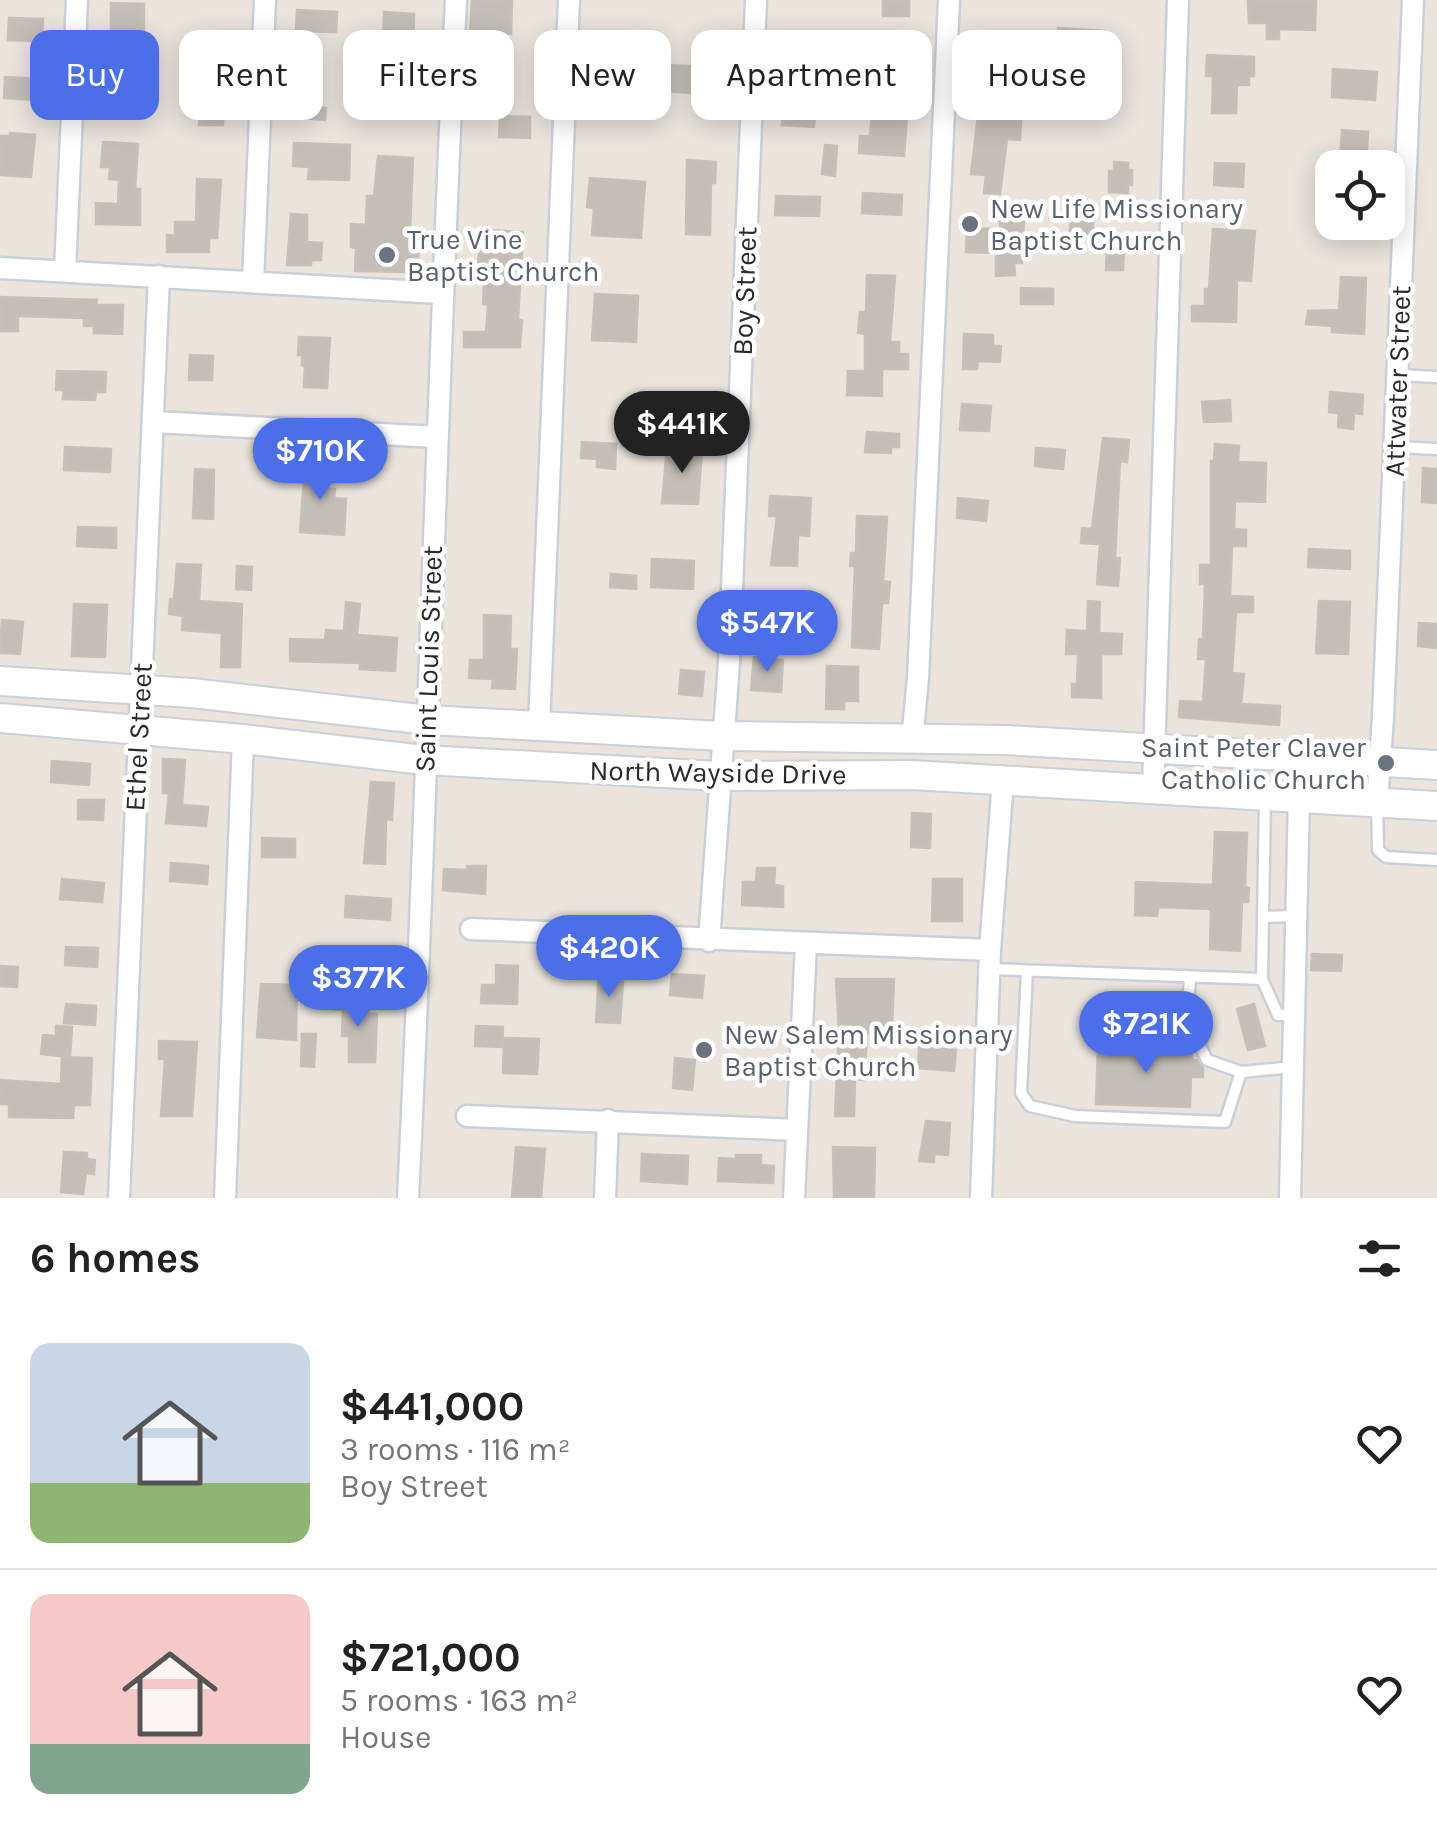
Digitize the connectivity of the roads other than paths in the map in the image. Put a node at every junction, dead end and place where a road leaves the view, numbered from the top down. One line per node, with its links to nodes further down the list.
1 (77, 0): 10 (street)
2 (265, 0): 12 (street)
3 (456, 0): 13 (street, Saint Louis Street)
4 (569, 0): 24 (street)
5 (756, 0): 26 (street, Boy Street)
6 (949, 0): 29 (street)
7 (1178, 0): 30 (street)
8 (1413, 0): 14 (street, Attwater Street)
9 (0, 268): 10 (street)
10 (64, 271): 11 (street)
11 (159, 276): 12 (street); 16 (street, Ethel Street)
12 (253, 282): 13 (street)
13 (441, 293): 17 (street, Saint Louis Street)
14 (1398, 376): 15 (lane); 18 (street, Attwater Street)
15 (1437, 377)
16 (154, 422): 17 (street); 21 (street, Ethel Street)
17 (436, 437): 23 (street, Saint Louis Street)
18 (1394, 447): 19 (lane); 32 (street, Attwater Street)
19 (1437, 449)
20 (0, 681): 21 (main road, North Wayside Drive)
21 (140, 690): 23 (main road, North Wayside Drive); 25 (street, Ethel Street)
22 (0, 718): 25 (main road, North Wayside Drive)
23 (428, 720): 24 (main road, North Wayside Drive); 31 (street, Saint Louis Street)
24 (539, 726): 26 (main road, North Wayside Drive)
25 (138, 729): 27 (main road, North Wayside Drive); 57 (street, Ethel Street)
26 (722, 736): 29 (main road, North Wayside Drive); 34 (street, Boy Street)
27 (243, 739): 31 (main road, North Wayside Drive); 58 (street)
28 (1005, 740): 29 (main road, North Wayside Drive); 30 (main road, North Wayside Drive); 35 (main road)
29 (912, 741)
30 (1154, 749): 32 (main road, North Wayside Drive); 36 (street)
31 (424, 760): 34 (main road, North Wayside Drive); 59 (street, Saint Louis Street)
32 (1380, 762): 33 (main road, North Wayside Drive); 39 (street, Attwater Street)
33 (1437, 765)
34 (719, 776): 35 (main road, North Wayside Drive); 45 (street, Boy Street)
35 (1002, 780): 36 (main road, North Wayside Drive); 47 (street)
36 (1152, 789): 37 (main road, North Wayside Drive)
37 (1265, 796): 38 (main road, North Wayside Drive); 42 (lane)
38 (1299, 798): 39 (main road, North Wayside Drive); 43 (street)
39 (1377, 802): 40 (main road, North Wayside Drive); 41 (lane)
40 (1437, 806)
41 (1437, 860)
42 (1263, 916): 43 (lane); 50 (lane)
43 (1298, 916): 51 (street)
44 (471, 929): 45 (street)
45 (709, 940): 46 (street)
46 (806, 943): 47 (street); 56 (street)
47 (990, 960): 48 (lane); 62 (street)
48 (1027, 971): 49 (lane); 53 (lane)
49 (1190, 977): 50 (lane); 53 (lane)
50 (1262, 979): 51 (lane)
51 (1295, 1015): 52 (street)
52 (1294, 1067): 53 (lane); 63 (street)
53 (1241, 1072)
54 (467, 1116): 55 (street)
55 (608, 1120): 56 (street); 60 (street)
56 (797, 1130): 61 (street)
57 (119, 1198)
58 (224, 1198)
59 (408, 1198)
60 (605, 1198)
61 (794, 1198)
62 (981, 1198)
63 (1290, 1198)

